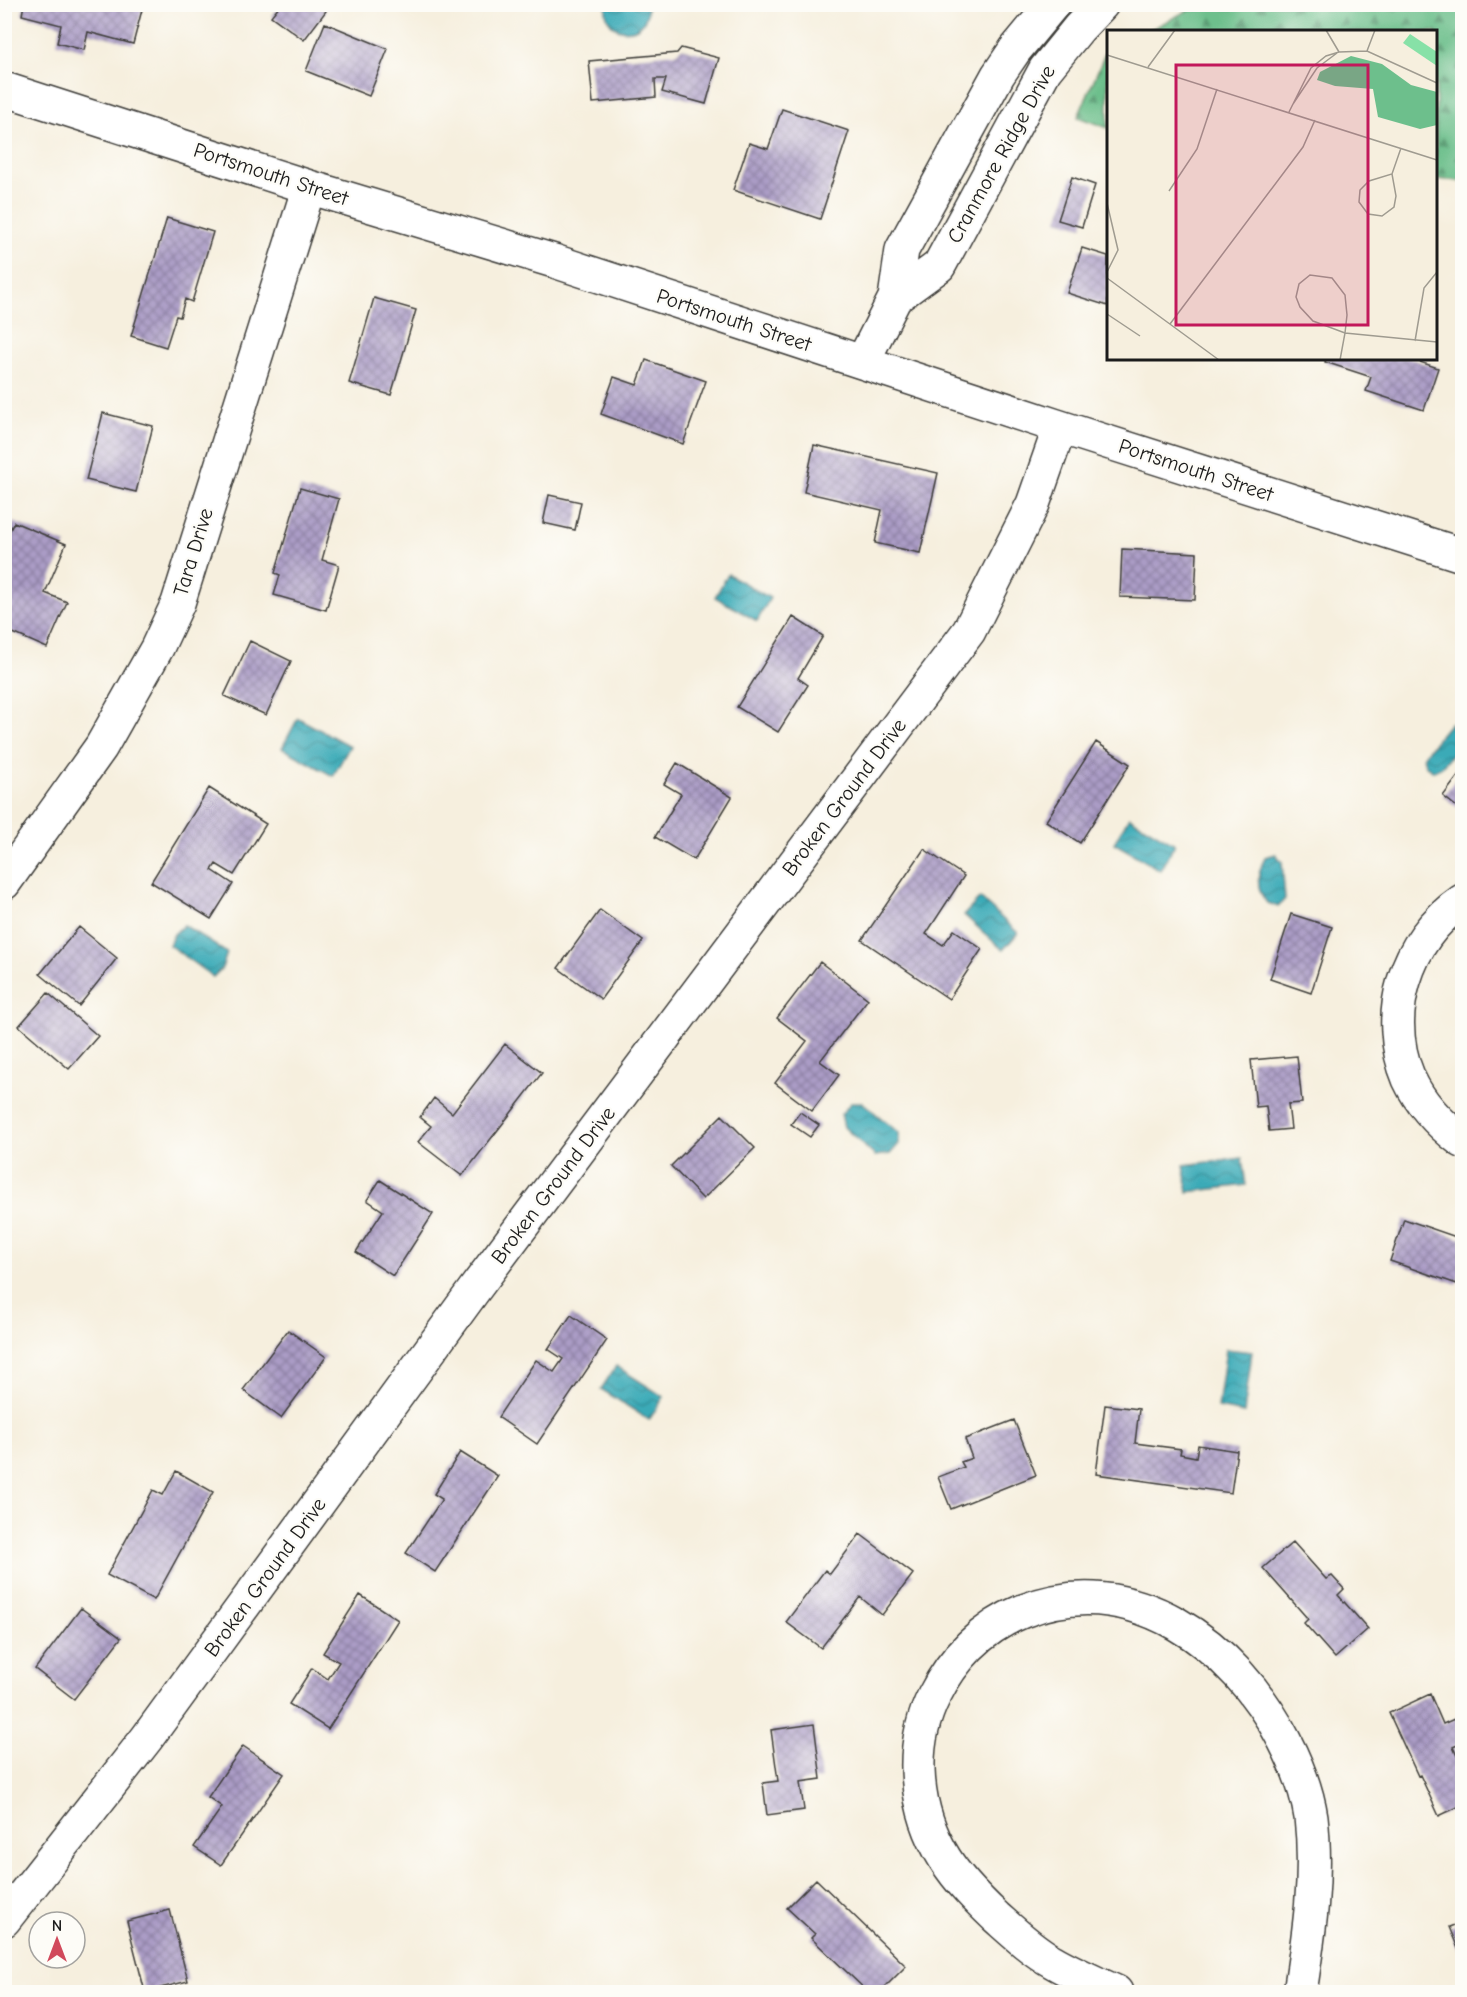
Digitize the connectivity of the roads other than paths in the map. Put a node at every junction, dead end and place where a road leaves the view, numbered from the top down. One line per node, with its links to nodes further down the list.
1 (1053, 4): 5 (street, Cranmore Ridge Drive)
2 (1102, 4): 5 (street, Cranmore Ridge Drive)
3 (4, 89): 4 (street, Portsmouth Street)
4 (309, 187): 6 (street, Portsmouth Street); 9 (street, Tara Drive)
5 (895, 298): 6 (street, Cranmore Ridge Drive)
6 (863, 361): 7 (street, Portsmouth Street)
7 (1060, 427): 8 (street, Portsmouth Street); 12 (street, Broken Ground Drive)
8 (1462, 555)
9 (4, 883)
10 (1462, 901): 11 (street)
11 (1462, 1141)
12 (4, 1920)
13 (1116, 1992): 14 (street)
14 (1300, 1992)

